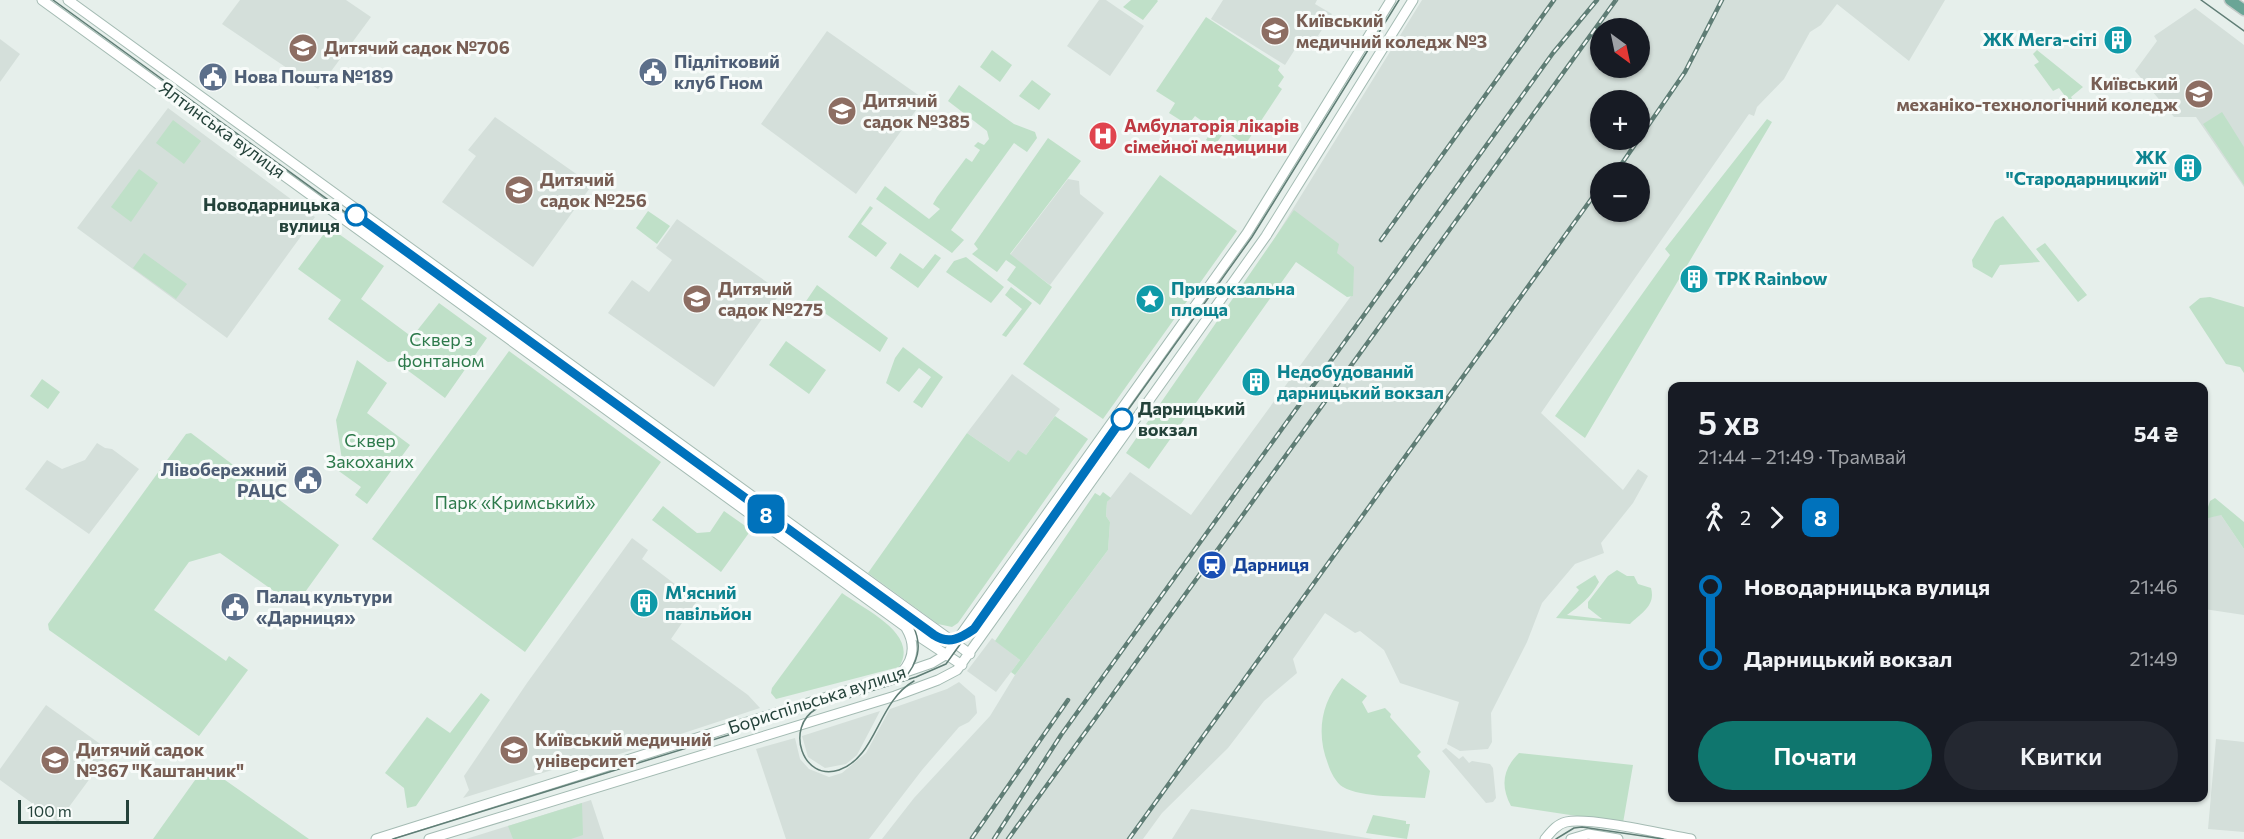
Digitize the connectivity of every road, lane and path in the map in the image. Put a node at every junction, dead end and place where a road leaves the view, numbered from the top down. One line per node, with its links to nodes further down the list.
1 (42, 0): 7 (main road, Ялтинська вулиця)
2 (1391, 0): 8 (main road)
3 (1413, 0): 12 (main road, Бориспільська вулиця)
4 (2230, 0): 6 (main road)
5 (72, 2): 9 (main road, Ялтинська вулиця)
6 (2244, 10)
7 (904, 625): 11 (main road, Ялтинська вулиця); 14 (main road)
8 (969, 625): 9 (main road); 10 (main road)
9 (942, 635): 10 (main road, Ялтинська вулиця)
10 (955, 644): 11 (main road); 12 (main road, Ялтинська вулиця)
11 (947, 654): 13 (main road, Ялтинська вулиця); 14 (main road, Бориспільська вулиця)
12 (970, 654): 13 (main road, Бориспільська вулиця)
13 (962, 664): 16 (main road, Бориспільська вулиця)
14 (900, 674): 15 (main road, Бориспільська вулиця)
15 (376, 839)
16 (429, 839)
17 (1545, 839): 20 (main road)
18 (1571, 839): 19 (main road)
19 (1618, 839)
20 (1691, 839)

